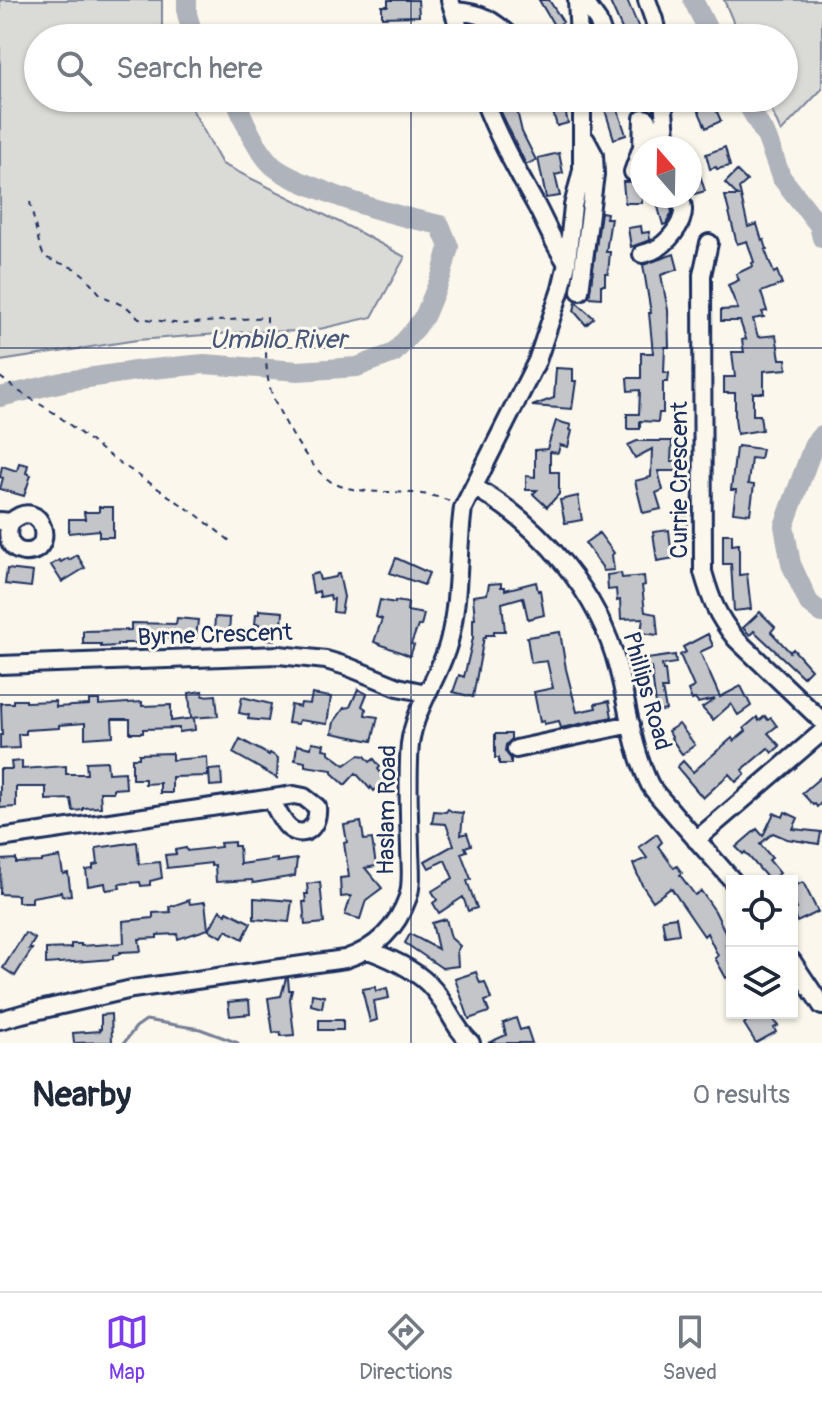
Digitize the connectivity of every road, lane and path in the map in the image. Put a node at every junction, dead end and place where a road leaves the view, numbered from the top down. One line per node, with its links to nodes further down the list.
1 (578, 0): 5 (street); 6 (street)
2 (647, 0): 7 (street)
3 (452, 6): 4 (street)
4 (498, 24)
5 (579, 24)
6 (599, 24)
7 (656, 24)
8 (487, 112): 19 (street)
9 (582, 112): 11 (street, Haslam Road)
10 (664, 112): 14 (street)
11 (583, 135): 19 (street, Haslam Road); 20 (street)
12 (643, 136): 13 (street)
13 (658, 136)
14 (665, 136)
15 (30, 202): 23 (path)
16 (683, 208): 18 (street)
17 (709, 243): 27 (street, Currie Crescent)
18 (642, 254)
19 (567, 263): 22 (street, Haslam Road)
20 (580, 291)
21 (0, 377): 24 (path)
22 (474, 487): 23 (street, Haslam Road); 28 (street, Phillips Road)
23 (463, 508): 26 (street, Haslam Road)
24 (230, 541)
25 (0, 665): 26 (street, Byrne Crescent)
26 (426, 693): 35 (street, Haslam Road)
27 (822, 721)
28 (631, 724): 30 (street); 33 (street, Phillips Road)
29 (822, 732): 33 (street)
30 (516, 749)
31 (271, 799): 32 (street)
32 (0, 838)
33 (696, 840): 34 (street, Phillips Road)
34 (728, 875)
35 (368, 950): 38 (street); 39 (street)
36 (798, 970): 37 (street)
37 (822, 1006)
38 (0, 1020)
39 (471, 1043)

